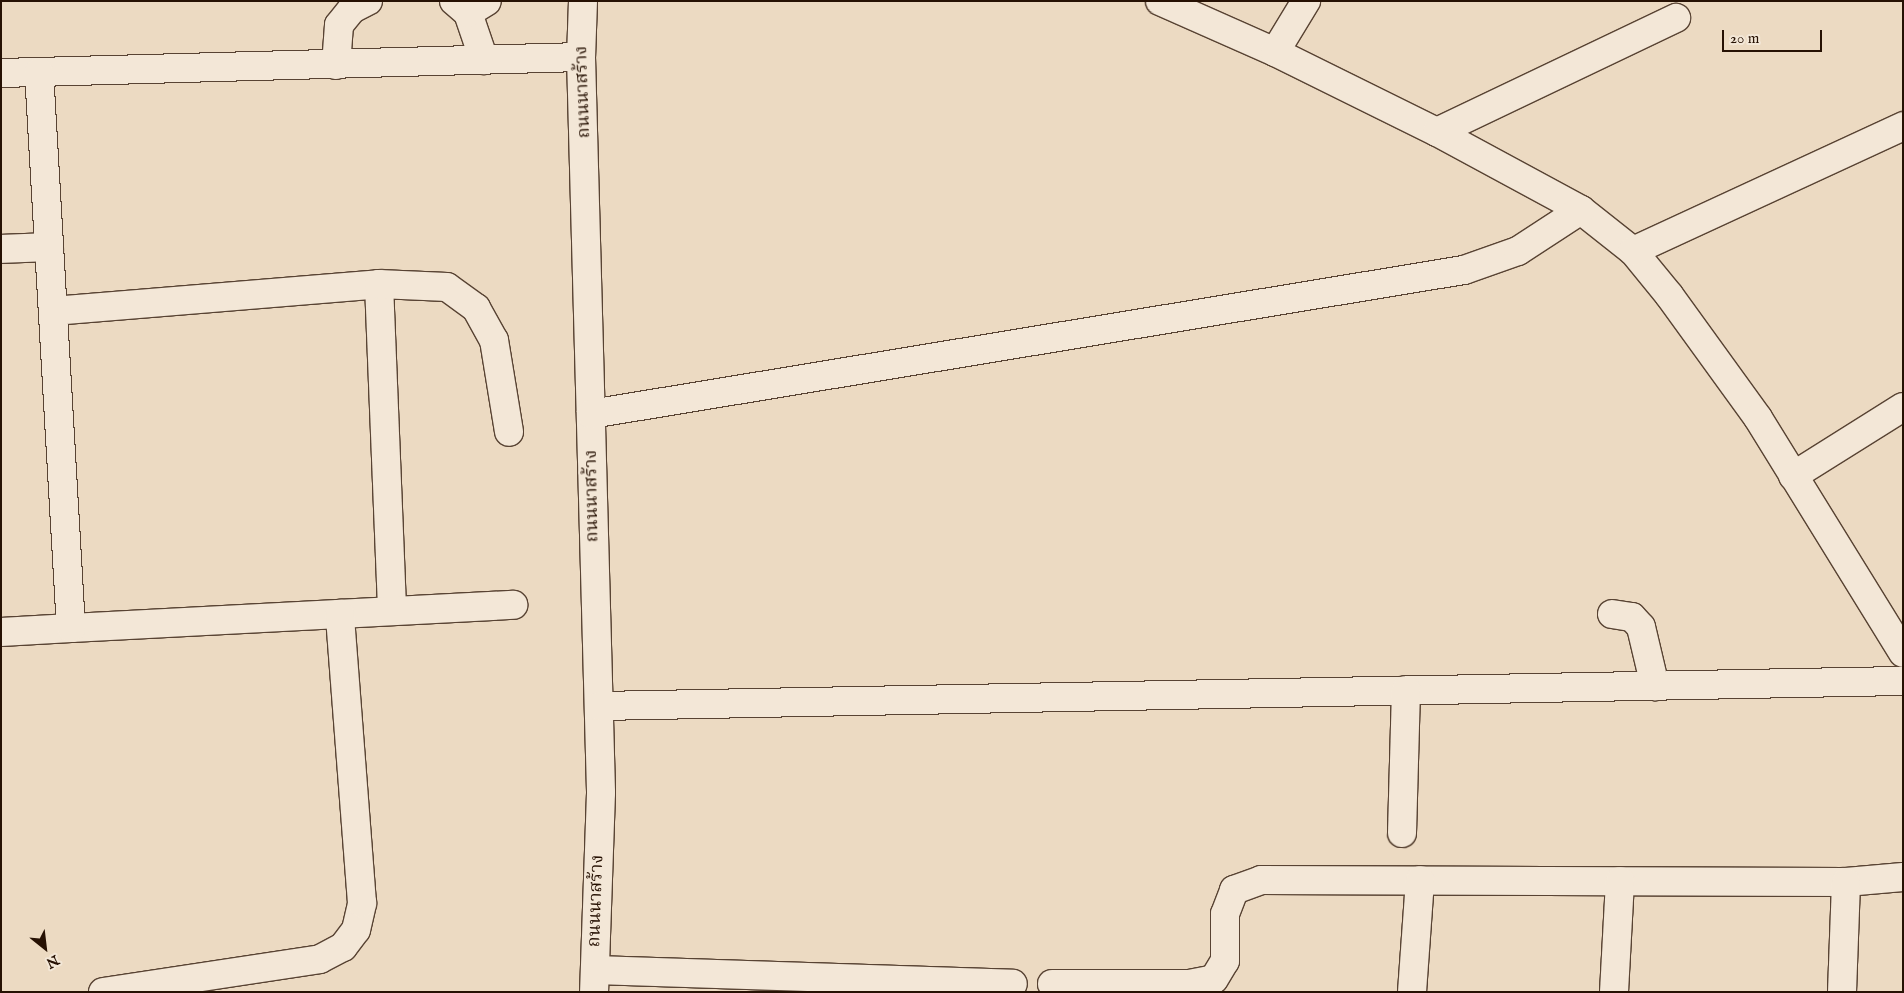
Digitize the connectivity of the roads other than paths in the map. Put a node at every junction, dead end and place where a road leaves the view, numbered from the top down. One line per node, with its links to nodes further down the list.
1 (368, 1): 10 (street)
2 (583, 1): 8 (street, ถนนนาสร้าง)
3 (1160, 1): 7 (street)
4 (1306, 1): 7 (street)
5 (470, 5): 9 (street)
6 (1676, 18): 14 (street)
7 (1275, 52): 14 (street)
8 (581, 57): 9 (street); 22 (street, ถนนนาสร้าง)
9 (484, 60): 10 (street)
10 (336, 65): 11 (street)
11 (39, 72): 12 (street); 16 (street)
12 (1, 73)
13 (1903, 126): 18 (street)
14 (1437, 132): 15 (street)
15 (1581, 210): 18 (street); 22 (street)
16 (49, 247): 17 (street); 20 (street)
17 (1, 248)
18 (1633, 251): 24 (street)
19 (380, 284): 20 (street); 23 (street); 26 (street)
20 (53, 311): 29 (street)
21 (1903, 407): 24 (street)
22 (591, 414): 35 (street, ถนนนาสร้าง)
23 (509, 432)
24 (1793, 476): 31 (street)
25 (513, 605): 26 (street)
26 (392, 611): 27 (street)
27 (340, 614): 29 (street); 45 (street)
28 (1612, 614): 33 (street)
29 (71, 628): 30 (street)
30 (1, 632)
31 (1903, 653)
32 (1903, 681): 33 (street)
33 (1655, 686): 34 (street)
34 (1406, 690): 35 (street); 36 (street)
35 (599, 706): 41 (street, ถนนนาสร้าง)
36 (1402, 833)
37 (1903, 877): 40 (street)
38 (1420, 880): 39 (street); 44 (street); 46 (street)
39 (1620, 881): 40 (street); 47 (street)
40 (1846, 882): 48 (street)
41 (595, 981): 42 (street)
42 (1013, 984)
43 (1052, 984): 44 (street)
44 (1147, 987)
45 (102, 992)
46 (1412, 992)
47 (1614, 992)
48 (1842, 992)

